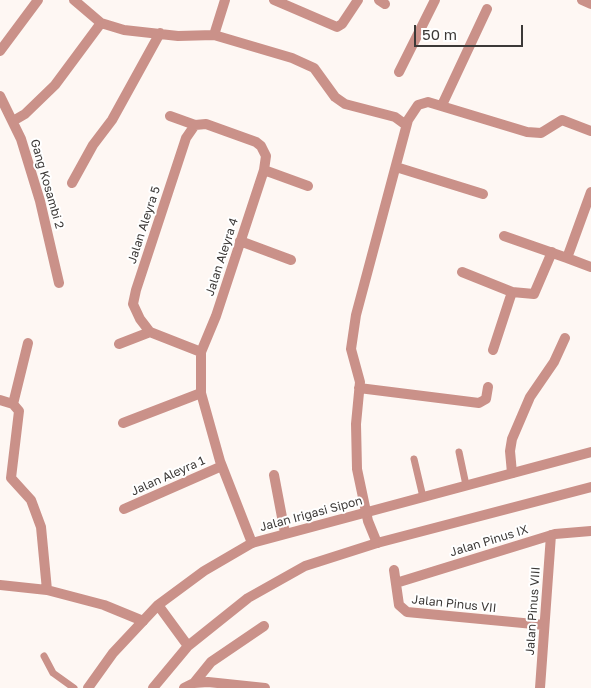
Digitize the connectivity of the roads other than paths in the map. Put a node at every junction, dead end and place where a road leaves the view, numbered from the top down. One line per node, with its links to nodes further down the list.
1 (38, 0): 11 (street)
2 (74, 0): 8 (street)
3 (224, 0): 10 (street)
4 (274, 0): 5 (street)
5 (358, 0)
6 (435, 0): 12 (street)
7 (486, 10): 14 (street)
8 (101, 23): 9 (street); 16 (street)
9 (160, 34): 10 (street); 22 (street)
10 (214, 35): 18 (street)
11 (0, 51)
12 (399, 72)
13 (0, 96): 16 (street, Gang Kosambi 2)
14 (442, 105): 18 (street); 19 (street)
15 (170, 116): 17 (street)
16 (14, 121): 33 (street, Gang Kosambi 2)
17 (195, 125): 21 (street); 35 (street, Jalan Aleyra 5)
18 (406, 125): 20 (street)
19 (591, 131)
20 (396, 167): 25 (street); 42 (street)
21 (264, 170): 23 (street); 27 (street, Jalan Aleyra 4)
22 (72, 183)
23 (308, 186)
24 (591, 192): 29 (street)
25 (483, 194)
26 (504, 236): 28 (street)
27 (240, 241): 30 (street); 40 (street, Jalan Aleyra 4)
28 (552, 252): 29 (street); 34 (street)
29 (567, 258): 31 (street)
30 (291, 260)
31 (591, 267)
32 (462, 272): 34 (street)
33 (59, 284)
34 (512, 292): 39 (street)
35 (150, 332): 38 (street); 40 (street)
36 (565, 338): 52 (street)
37 (28, 343): 45 (street)
38 (119, 344)
39 (494, 350)
40 (201, 352): 43 (street)
41 (488, 387): 42 (street)
42 (359, 388): 57 (street)
43 (202, 393): 46 (street); 50 (street)
44 (0, 400): 45 (street)
45 (13, 404): 66 (street)
46 (123, 423)
47 (459, 452): 53 (lane)
48 (591, 452): 52 (street, Jalan Irigasi Sipon)
49 (414, 459): 55 (lane)
50 (222, 466): 56 (street, Jalan Aleyra 1); 61 (street)
51 (274, 474): 59 (street)
52 (512, 474): 53 (street, Jalan Irigasi Sipon)
53 (466, 485): 55 (street, Jalan Irigasi Sipon)
54 (591, 487): 62 (street)
55 (423, 497): 57 (street, Jalan Irigasi Sipon)
56 (124, 509)
57 (368, 521): 59 (street, Jalan Irigasi Sipon); 62 (street)
58 (591, 531): 60 (street, Jalan Pinus IX)
59 (285, 533): 61 (street, Jalan Irigasi Sipon)
60 (551, 535): 64 (street, Jalan Pinus IX); 69 (street, Jalan Pinus VIII)
61 (252, 543): 67 (street, Jalan Irigasi Sipon)
62 (377, 543): 71 (street)
63 (394, 570): 64 (street, Jalan Pinus VII)
64 (396, 583): 69 (street, Jalan Pinus VII)
65 (0, 585): 66 (street)
66 (47, 590): 68 (street)
67 (161, 609): 68 (street, Jalan Irigasi Sipon); 71 (street)
68 (143, 621): 75 (street, Jalan Irigasi Sipon)
69 (544, 625): 79 (street, Jalan Pinus VIII)
70 (264, 626): 73 (street)
71 (185, 643): 76 (street)
72 (44, 656): 74 (lane)
73 (194, 683): 77 (street); 78 (street)
74 (74, 688)
75 (88, 688)
76 (152, 688)
77 (184, 688)
78 (265, 688)
79 (540, 688)

